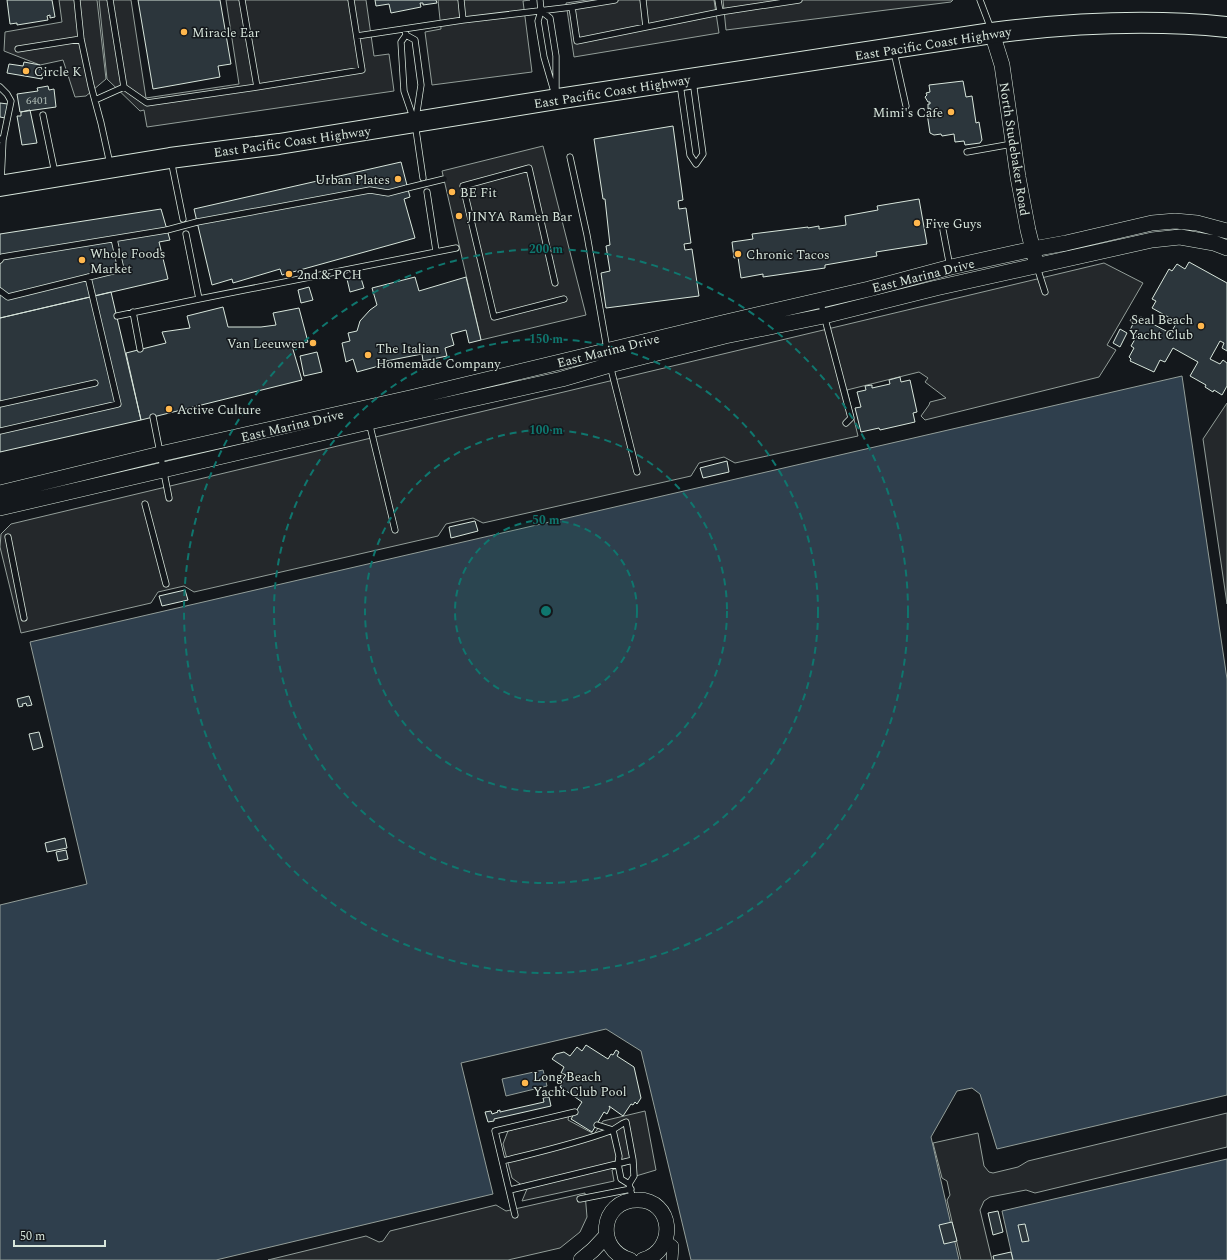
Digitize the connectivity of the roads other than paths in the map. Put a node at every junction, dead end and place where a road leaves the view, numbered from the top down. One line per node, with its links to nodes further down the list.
1 (77, 0): 21 (lane)
2 (110, 0): 26 (lane)
3 (242, 0): 27 (lane)
4 (351, 0): 20 (lane)
5 (461, 0): 15 (lane)
6 (540, 0): 13 (lane)
7 (615, 0): 12 (lane)
8 (643, 0): 16 (lane)
9 (718, 0): 14 (lane)
10 (799, 0): 14 (lane)
11 (980, 0): 19 (lane)
12 (572, 8): 13 (lane); 16 (lane)
13 (541, 11): 15 (lane); 28 (lane); 28 (lane)
14 (720, 12): 16 (lane)
15 (463, 20): 18 (lane)
16 (646, 27)
17 (1227, 27): 19 (highway, East Pacific Coast Highway)
18 (406, 32): 20 (lane); 32 (lane); 32 (lane)
19 (992, 33): 23 (highway, East Pacific Coast Highway); 34 (main road, North Studebaker Road)
20 (357, 36): 27 (lane)
21 (81, 39): 22 (lane); 29 (lane)
22 (18, 49)
23 (893, 49): 24 (highway, East Pacific Coast Highway); 30 (lane)
24 (686, 80): 24 (lane); 28 (highway, East Pacific Coast Highway)
25 (0, 87): 33 (lane)
26 (124, 87): 27 (lane); 29 (lane)
27 (256, 87)
28 (556, 99): 32 (highway, East Pacific Coast Highway)
29 (95, 100): 38 (lane)
30 (906, 106)
31 (43, 115): 39 (lane)
32 (415, 123): 37 (highway, East Pacific Coast Highway); 40 (lane)
33 (2, 139): 42 (lane)
34 (1014, 144): 35 (lane); 51 (main road, North Studebaker Road)
35 (967, 152)
36 (570, 157): 67 (lane)
37 (170, 158): 38 (highway, East Pacific Coast Highway); 44 (lane)
38 (111, 169): 39 (highway, East Pacific Coast Highway)
39 (56, 177): 42 (highway, East Pacific Coast Highway)
40 (423, 178)
41 (444, 179): 48 (lane, bridge)
42 (0, 186)
43 (427, 192): 52 (lane)
44 (183, 219)
45 (1222, 229): 51 (main road, East Marina Drive)
46 (943, 230): 55 (lane)
47 (186, 234): 60 (lane)
48 (114, 239): 53 (lane); 56 (lane)
49 (1220, 246): 54 (main road, East Marina Drive)
50 (456, 248): 52 (lane)
51 (1032, 249): 54 (main road, North Studebaker Road); 55 (main road, East Marina Drive)
52 (436, 251): 60 (lane)
53 (0, 260)
54 (1037, 266): 59 (lane); 65 (main road, East Marina Drive)
55 (951, 268): 62 (main road, East Marina Drive)
56 (88, 277): 58 (lane); 73 (lane)
57 (555, 283): 61 (lane)
58 (0, 291)
59 (1045, 292)
60 (199, 299): 63 (lane)
61 (564, 299)
62 (820, 300): 65 (lane); 67 (main road, East Marina Drive)
63 (133, 312): 64 (lane); 66 (lane)
64 (117, 316)
65 (824, 316): 67 (main road, East Marina Drive); 72 (lane)
66 (140, 349)
67 (609, 358): 70 (main road, East Marina Drive); 76 (lane)
68 (95, 383): 69 (lane)
69 (0, 404)
70 (366, 415): 74 (main road, East Marina Drive); 75 (main road, East Marina Drive); 81 (lane)
71 (153, 417): 74 (lane)
72 (846, 423)
73 (0, 431)
74 (160, 454): 75 (lane); 77 (main road, East Marina Drive)
75 (163, 470): 78 (lane); 80 (main road, East Marina Drive)
76 (637, 472)
77 (0, 493)
78 (169, 498)
79 (145, 504): 83 (lane)
80 (0, 508)
81 (394, 530)
82 (8, 537): 84 (lane)
83 (166, 584)
84 (24, 618)
85 (575, 1112): 89 (lane)
86 (597, 1125): 87 (lane)
87 (613, 1130): 88 (lane); 89 (lane); 90 (lane)
88 (633, 1160): 90 (lane); 92 (lane)
89 (503, 1161): 91 (lane)
90 (618, 1164): 91 (lane); 92 (lane)
91 (510, 1190): 94 (lane)
92 (631, 1191): 93 (lane); 95 (main road); 96 (main road)
93 (580, 1199)
94 (515, 1215)
95 (607, 1235): 97 (main road); 98 (main road)
96 (665, 1240): 99 (main road); 100 (street)
97 (581, 1260)
98 (628, 1260)
99 (643, 1260)
100 (672, 1260)

